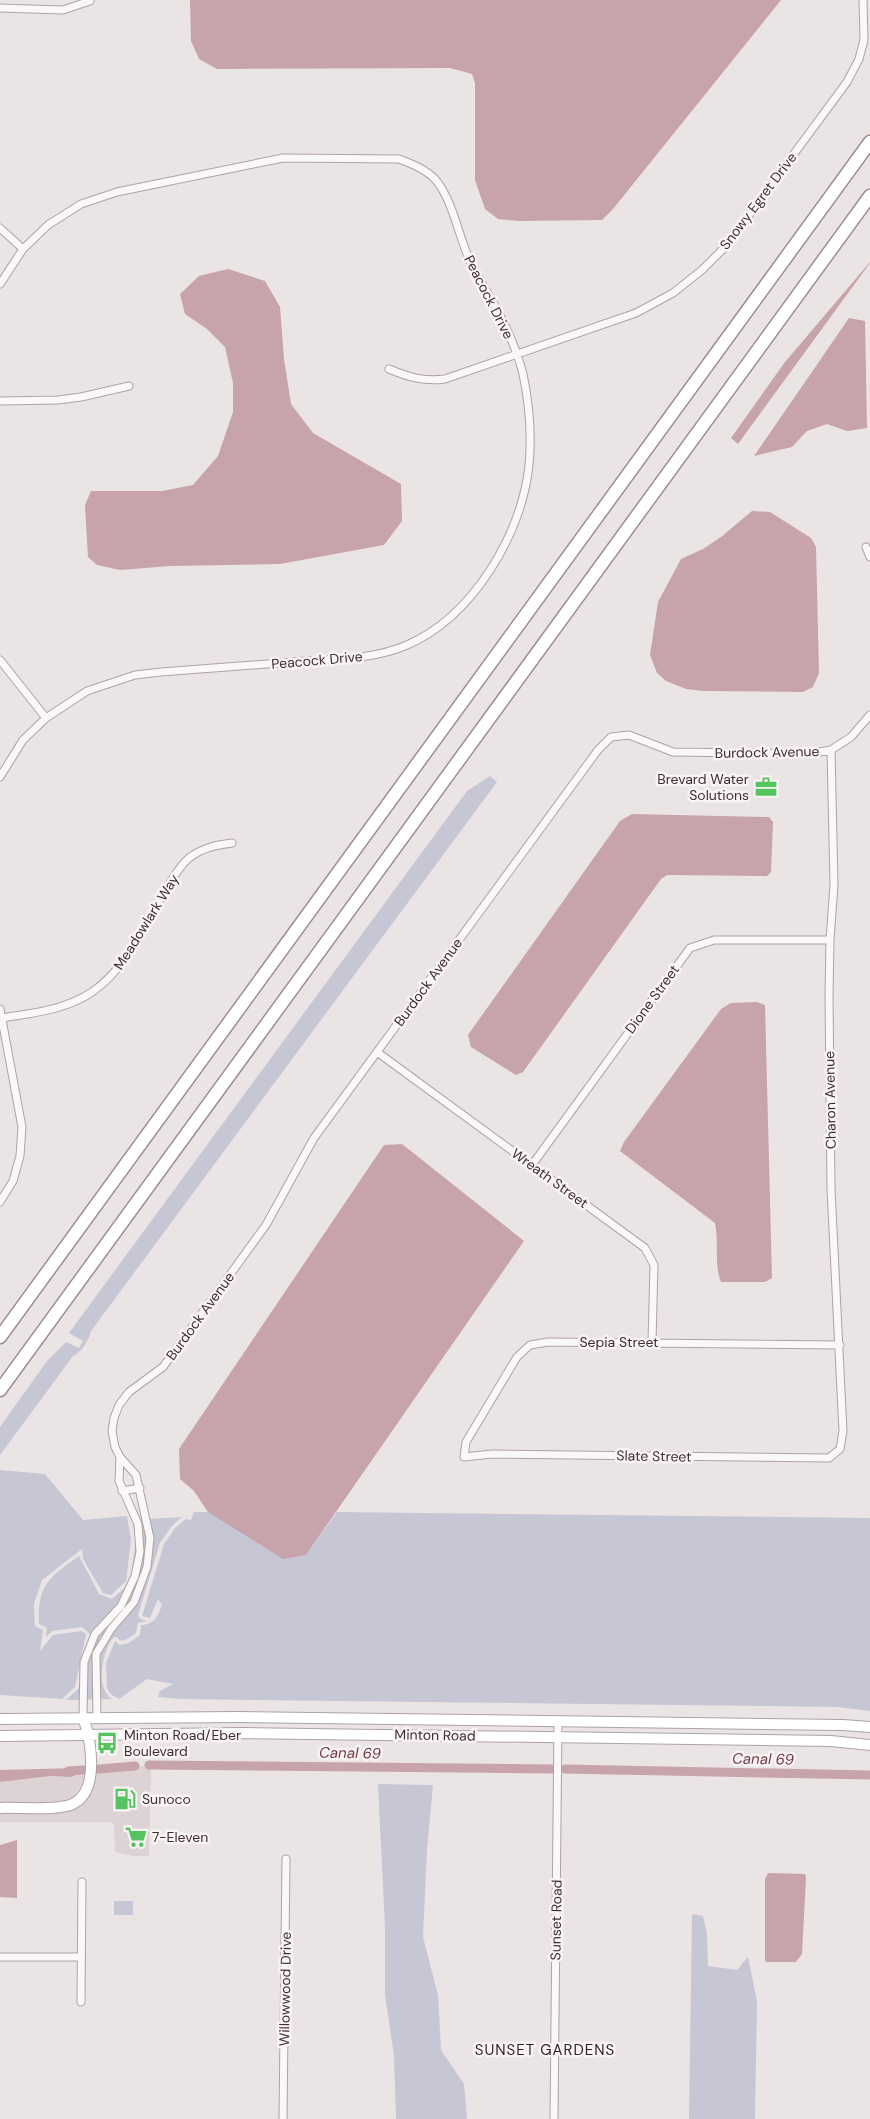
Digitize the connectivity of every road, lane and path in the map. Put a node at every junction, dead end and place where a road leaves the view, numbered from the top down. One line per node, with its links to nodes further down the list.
1 (864, 0): 9 (street, Snowy Egret Drive)
2 (90, 2): 3 (street)
3 (0, 8)
4 (870, 142): 27 (highway)
5 (870, 196): 30 (highway)
6 (0, 228): 7 (street)
7 (23, 249): 8 (street, Peacock Drive); 9 (street, Peacock Drive)
8 (0, 284)
9 (518, 355): 10 (street, Snowy Egret Drive); 17 (street, Peacock Drive)
10 (389, 369)
11 (129, 386): 12 (street)
12 (0, 401)
13 (866, 547): 14 (street)
14 (870, 557)
15 (0, 660): 17 (street)
16 (870, 716): 18 (street, Burdock Avenue)
17 (46, 718): 19 (street, Peacock Drive)
18 (831, 750): 21 (street, Charon Avenue); 24 (street, Burdock Avenue)
19 (0, 777)
20 (232, 843): 23 (street, Meadowlark Way)
21 (830, 940): 25 (street, Dione Street); 29 (street, Charon Avenue)
22 (0, 1009): 23 (street)
23 (2, 1018): 26 (street)
24 (377, 1052): 25 (street, Wreath Street); 32 (street, Burdock Avenue)
25 (532, 1165): 28 (street, Wreath Street)
26 (0, 1202)
27 (0, 1336)
28 (652, 1342): 29 (street, Sepia Street); 33 (street, Sepia Street)
29 (840, 1345): 31 (street, Charon Avenue)
30 (0, 1390)
31 (840, 1449): 33 (street, Slate Street)
32 (120, 1457): 34 (street, Burdock Avenue); 35 (street, Burdock Avenue)
33 (464, 1457)
34 (140, 1488): 35 (street); 36 (street, Burdock Avenue)
35 (122, 1491): 37 (street, Burdock Avenue)
36 (146, 1516): 37 (street); 39 (street, Burdock Avenue)
37 (136, 1521): 38 (street, Burdock Avenue)
38 (137, 1564): 39 (street); 40 (street, Burdock Avenue)
39 (147, 1567): 40 (street, Burdock Avenue)
40 (108, 1626): 41 (street, Burdock Avenue); 42 (street, Burdock Avenue)
41 (83, 1717): 42 (main road, Minton Road); 43 (main road, Minton Road); 46 (main road)
42 (97, 1717): 44 (main road, Minton Road); 46 (main road)
43 (0, 1719)
44 (558, 1720): 45 (main road, Minton Road); 48 (street, Sunset Road)
45 (870, 1728)
46 (89, 1734): 47 (main road, Minton Road); 48 (main road, Minton Road); 50 (main road)
47 (0, 1736)
48 (558, 1736): 49 (main road, Minton Road); 57 (street, Sunset Road)
49 (870, 1745)
50 (0, 1808)
51 (286, 1859): 56 (street, Willowwood Drive)
52 (82, 1882): 54 (street)
53 (0, 1957): 54 (street)
54 (82, 1957): 55 (street)
55 (81, 2002)
56 (283, 2119)
57 (554, 2119)

